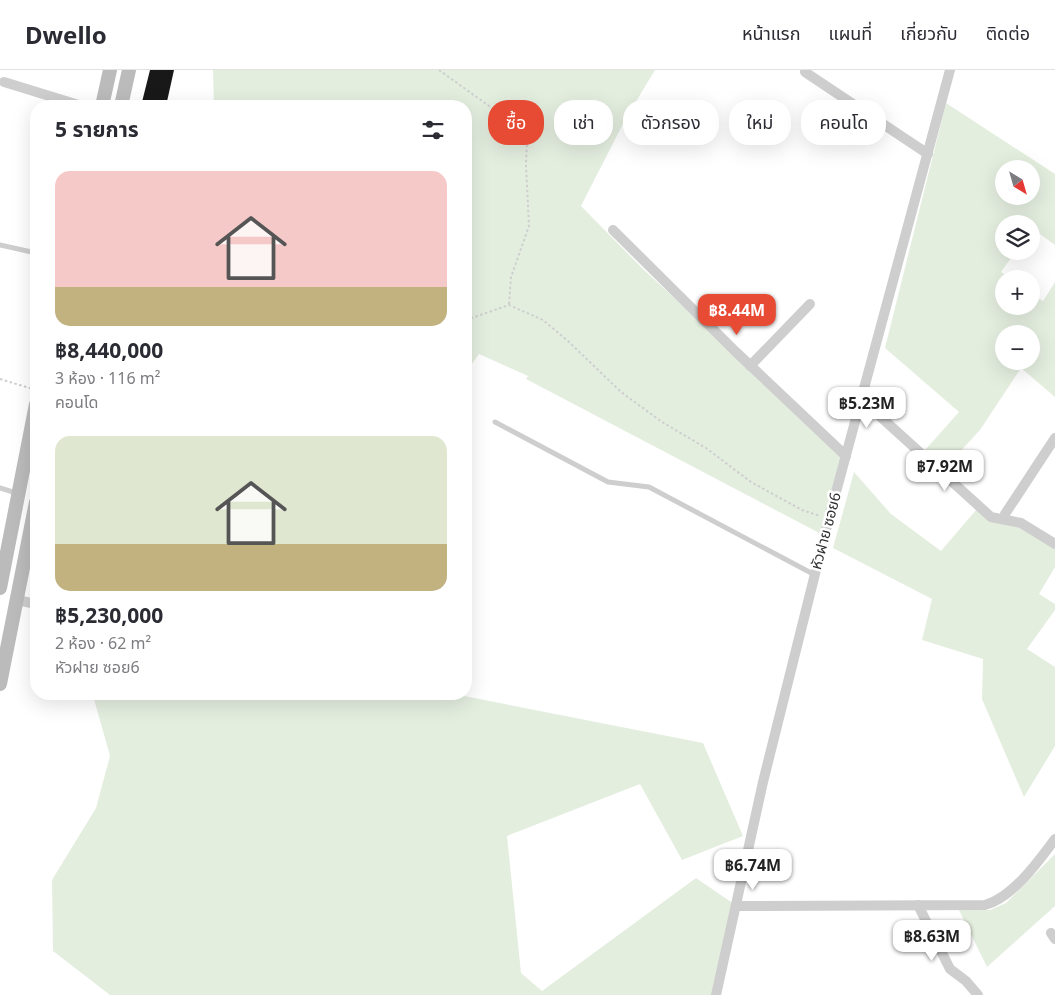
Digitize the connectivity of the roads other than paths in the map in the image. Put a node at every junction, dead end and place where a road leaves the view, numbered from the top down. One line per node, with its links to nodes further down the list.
1 (110, 70): 7 (main road)
2 (129, 70): 8 (main road)
3 (950, 70): 9 (street, หัวฝาย ซอย6)
4 (805, 72): 9 (street)
5 (4, 82): 6 (street)
6 (62, 100)
7 (103, 100)
8 (122, 100)
9 (928, 154): 15 (street, หัวฝาย ซอย6)
10 (613, 230): 14 (street)
11 (0, 245): 12 (lane)
12 (30, 252)
13 (810, 304): 14 (street)
14 (750, 366): 19 (street)
15 (862, 400): 19 (street, หัวฝาย ซอย6); 22 (street)
16 (495, 422): 27 (lane)
17 (30, 435): 21 (main road)
18 (1055, 438): 22 (street)
19 (846, 456): 27 (street, หัวฝาย ซอย6)
20 (0, 488): 21 (lane)
21 (19, 493): 23 (main road)
22 (1005, 519): 26 (street)
23 (12, 527): 24 (main road); 28 (main road)
24 (30, 530)
25 (30, 535): 29 (main road)
26 (1055, 544)
27 (815, 575): 34 (street, หัวฝาย ซอย6)
28 (0, 588)
29 (17, 600): 30 (street); 31 (main road)
30 (30, 603)
31 (0, 684)
32 (1054, 844): 33 (street)
33 (918, 905): 34 (street); 36 (street)
34 (737, 906): 35 (street, หัวฝาย ซอย6)
35 (716, 995)
36 (978, 995)

